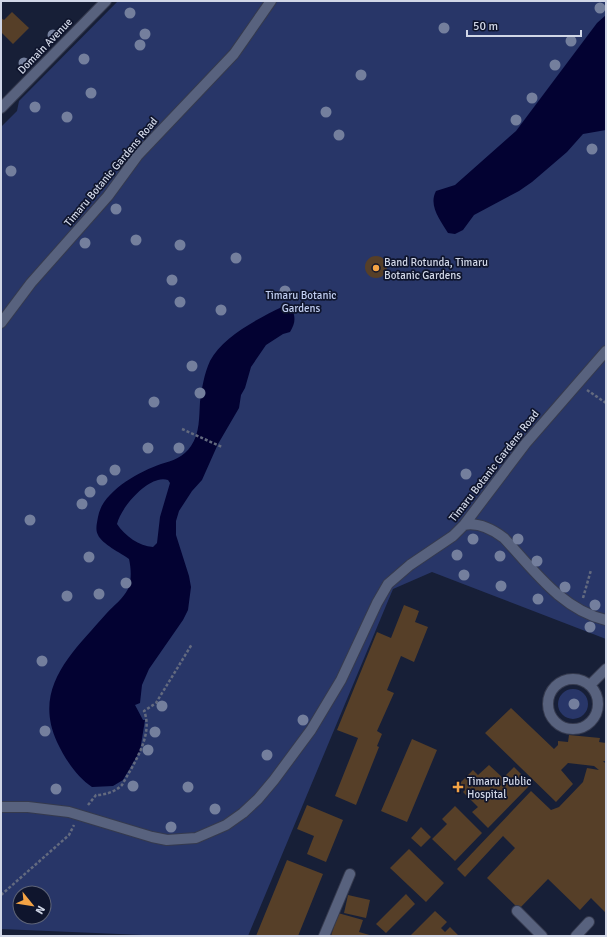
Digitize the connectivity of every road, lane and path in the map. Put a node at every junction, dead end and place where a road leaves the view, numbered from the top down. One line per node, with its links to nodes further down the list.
1 (106, 1): 3 (street, Domain Avenue)
2 (271, 1): 4 (street, Timaru Botanic Gardens Road)
3 (1, 108)
4 (1, 323)
5 (606, 351): 6 (street, Timaru Botanic Gardens Road)
6 (578, 382): 7 (path); 10 (street, Timaru Botanic Gardens Road)
7 (606, 403)
8 (182, 429): 9 (path)
9 (222, 447)
10 (464, 525): 12 (street); 18 (street, Timaru Botanic Gardens Road)
11 (591, 570): 12 (path)
12 (579, 610): 13 (street)
13 (606, 620)
14 (192, 644): 18 (path)
15 (606, 669): 16 (street)
16 (590, 685): 16 (street)
17 (1, 807): 18 (street, Timaru Botanic Gardens Road)
18 (80, 815): 20 (path)
19 (350, 874): 23 (street)
20 (1, 895)
21 (517, 911): 24 (street)
22 (589, 922): 25 (street)
23 (324, 936)
24 (542, 936)
25 (576, 936)

